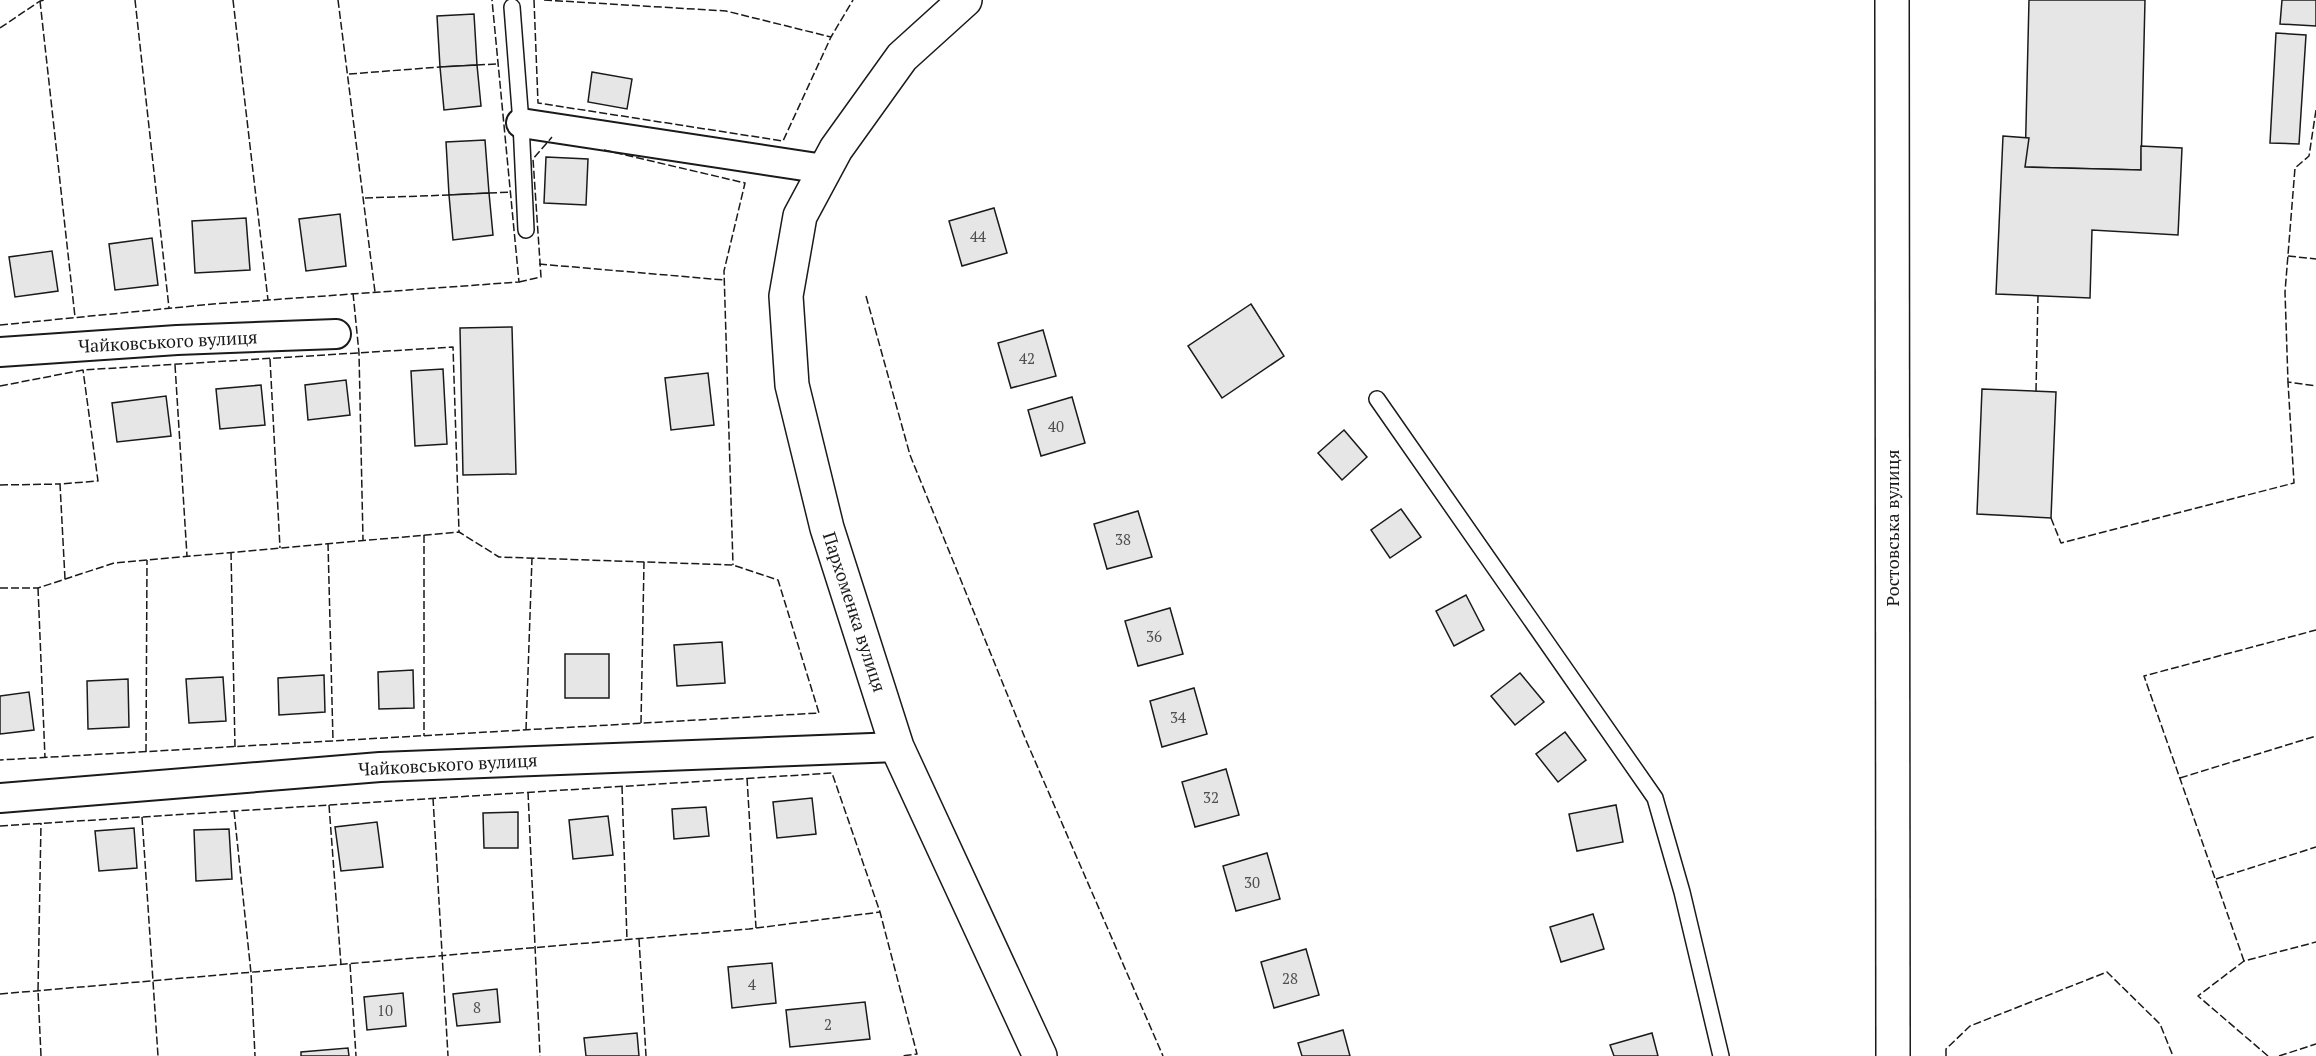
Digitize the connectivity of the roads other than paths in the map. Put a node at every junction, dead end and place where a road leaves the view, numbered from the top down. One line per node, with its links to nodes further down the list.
1 (965, 0): 5 (main road, Пархоменка вулиця)
2 (1892, 0): 14 (main road, Ростовська вулиця)
3 (512, 7): 4 (lane)
4 (521, 123): 5 (street); 6 (lane)
5 (830, 159): 10 (main road, Пархоменка вулиця)
6 (526, 230)
7 (336, 334): 8 (street, Чайковського вулиця)
8 (0, 352)
9 (1377, 399): 13 (lane)
10 (897, 747): 11 (street, Чайковського вулиця); 12 (main road, Пархоменка вулиця)
11 (0, 798)
12 (1040, 1056)
13 (1721, 1056)
14 (1893, 1056)

